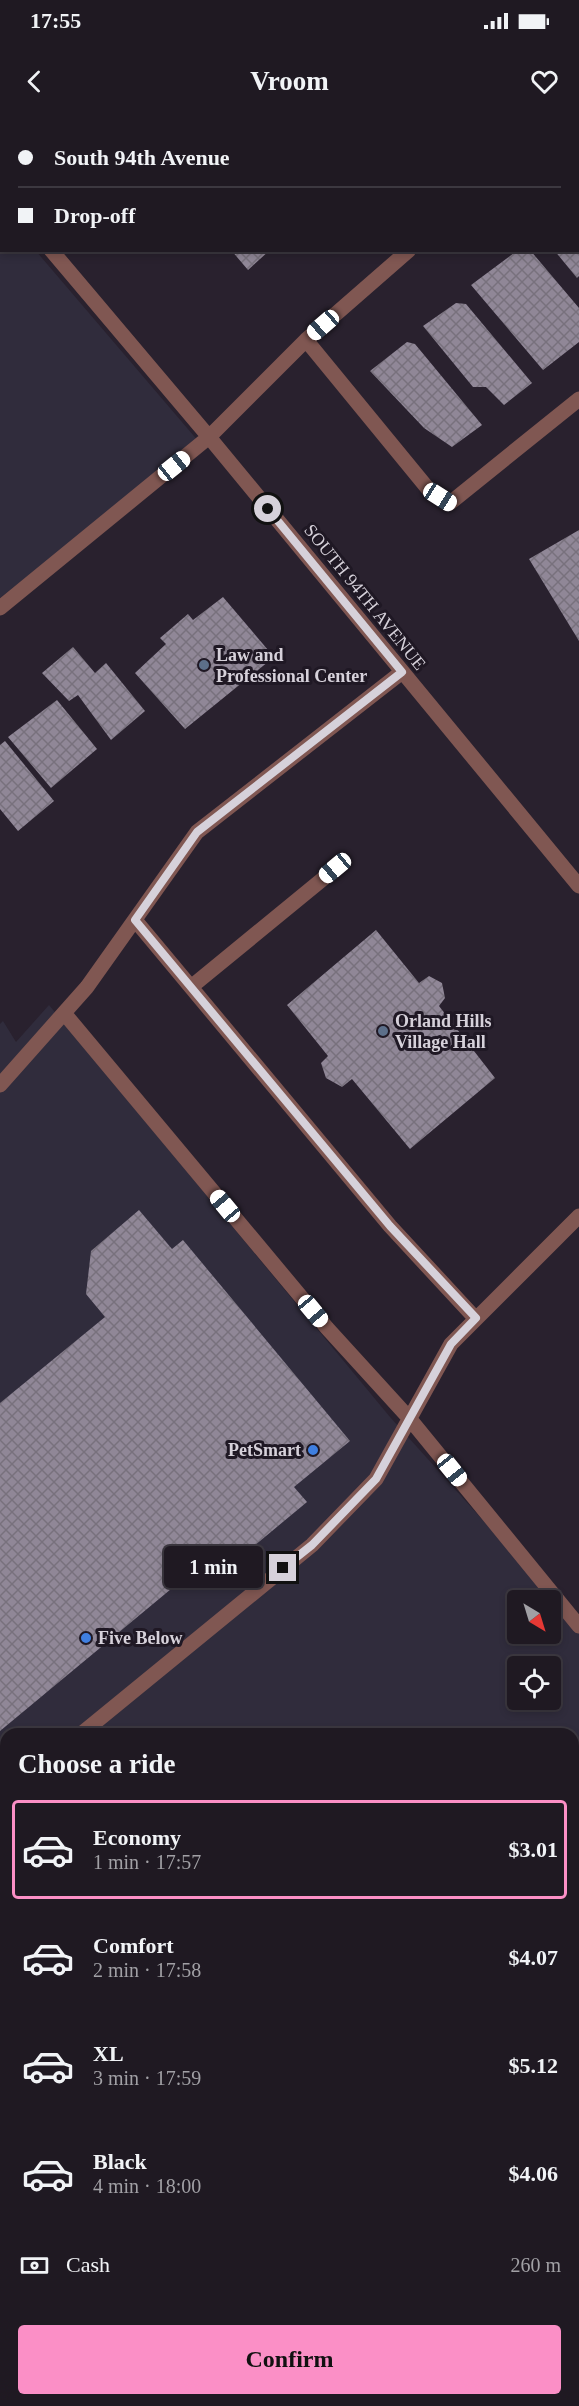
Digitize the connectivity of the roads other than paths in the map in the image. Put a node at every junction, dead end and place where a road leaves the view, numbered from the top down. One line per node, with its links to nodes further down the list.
1 (53, 252): 5 (street, SOUTH 94TH AVENUE)
2 (407, 252): 3 (street)
3 (306, 340): 4 (street); 5 (street)
4 (579, 399)
5 (209, 437): 6 (street); 7 (street, SOUTH 94TH AVENUE)
6 (0, 608)
7 (402, 672): 9 (street, SOUTH 94TH AVENUE); 10 (street)
8 (335, 868): 11 (street)
9 (579, 886)
10 (135, 920): 11 (street); 12 (street)
11 (191, 987): 15 (street)
12 (64, 1013): 13 (street); 16 (street)
13 (0, 1085)
14 (579, 1216): 15 (street)
15 (476, 1318): 16 (street)
16 (409, 1418): 17 (street); 18 (street)
17 (579, 1626)
18 (88, 1728)

